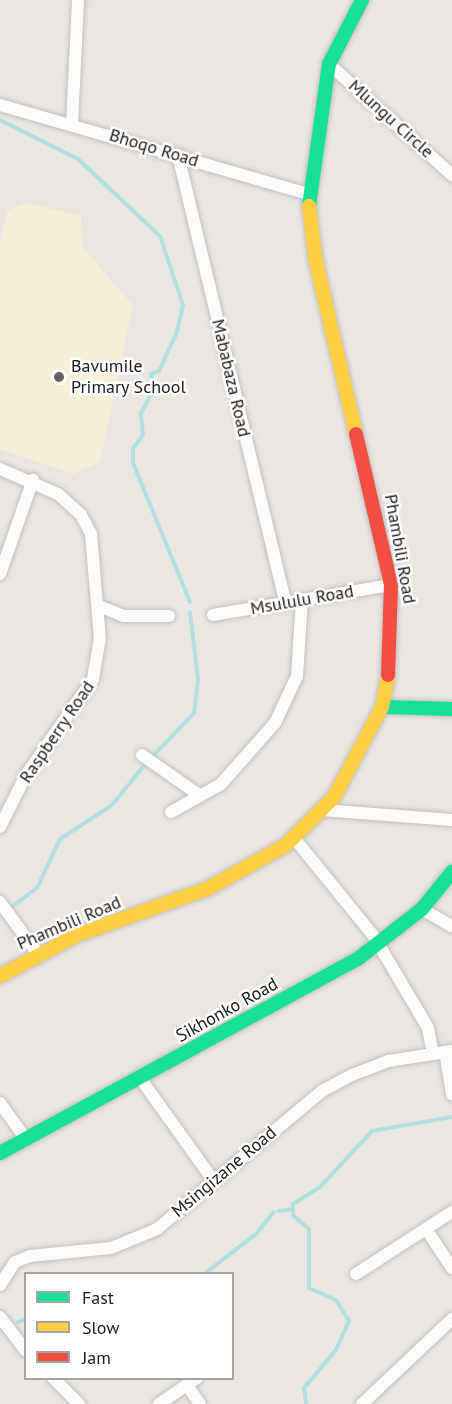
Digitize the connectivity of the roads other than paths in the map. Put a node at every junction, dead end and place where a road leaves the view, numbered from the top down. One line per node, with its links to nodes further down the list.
1 (78, 0): 5 (street)
2 (362, 0): 3 (street, Phambili Road)
3 (329, 64): 7 (street, Mlungu Circle); 8 (street, Phambili Road)
4 (0, 105): 5 (street, Bhoqo Road)
5 (72, 124): 6 (street, Bhoqo Road)
6 (178, 155): 8 (street, Bhoqo Road); 14 (street, Mababaza Road)
7 (452, 175)
8 (308, 195): 12 (street, Phambili Road)
9 (0, 469): 10 (street, Raspberry Road)
10 (33, 480): 11 (street); 15 (street, Raspberry Road)
11 (0, 574)
12 (391, 585): 13 (street, Msululu Road); 18 (street, Phambili Road)
13 (302, 599): 14 (street, Msululu Road); 21 (street)
14 (285, 602): 16 (street, Msululu Road)
15 (99, 606): 17 (street); 25 (street, Raspberry Road)
16 (213, 615)
17 (169, 616)
18 (382, 707): 19 (street); 22 (street, Phambili Road)
19 (452, 710)
20 (142, 755): 21 (street)
21 (199, 795): 23 (street)
22 (322, 810): 24 (street); 26 (street, Phambili Road)
23 (171, 812)
24 (452, 819)
25 (0, 826)
26 (294, 838): 31 (street); 32 (street, Phambili Road)
27 (452, 872): 29 (street, Sikhonko Road)
28 (0, 902): 32 (street)
29 (422, 909): 30 (street); 31 (street, Sikhonko Road)
30 (452, 926)
31 (379, 945): 34 (street); 35 (street, Sikhonko Road)
32 (37, 953): 33 (street, Phambili Road)
33 (0, 976)
34 (443, 1052): 36 (street); 40 (street, Msingizane Road)
35 (140, 1078): 38 (street, Sikhonko Road); 40 (street)
36 (452, 1094)
37 (0, 1103): 38 (street)
38 (26, 1139): 39 (street, Sikhonko Road)
39 (0, 1154)
40 (213, 1180): 45 (street, Msingizane Road)
41 (452, 1212): 42 (street)
42 (426, 1229): 43 (street); 44 (street)
43 (452, 1268)
44 (356, 1274)
45 (0, 1285)
46 (0, 1317): 48 (street)
47 (452, 1319): 54 (street)
48 (24, 1348)
49 (55, 1380): 51 (street)
50 (192, 1382): 52 (street); 53 (street)
51 (79, 1404)
52 (159, 1404)
53 (200, 1404)
54 (362, 1404)

